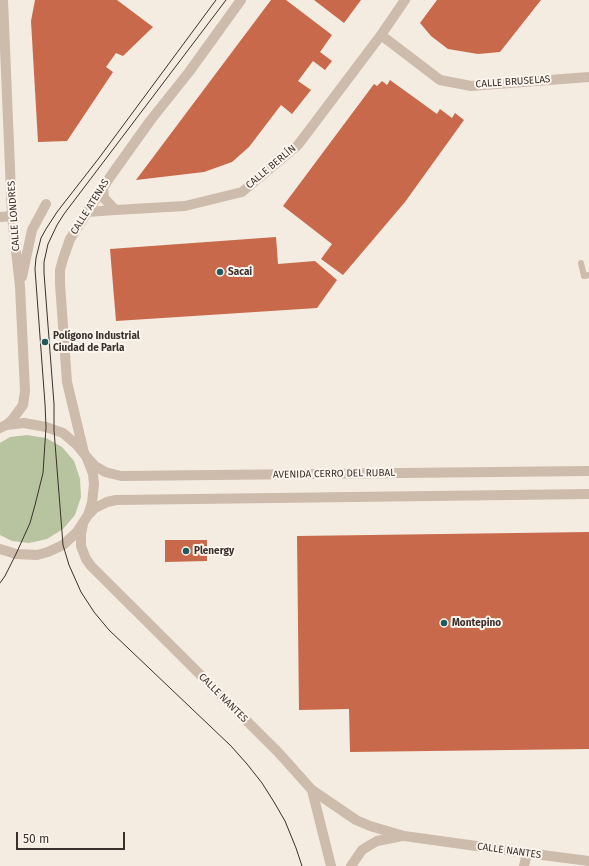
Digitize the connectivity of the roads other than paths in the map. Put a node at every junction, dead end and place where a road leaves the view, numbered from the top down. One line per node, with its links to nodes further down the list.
1 (3, 0): 10 (street, CALLE LONDRES)
2 (242, 0): 6 (street, CALLE ATENAS)
3 (405, 0): 4 (street, CALLE BERLÍN)
4 (381, 34): 5 (street, CALLE BRUSELAS); 8 (street, CALLE BERLÍN)
5 (589, 77)
6 (103, 187): 8 (street); 9 (street, CALLE ATENAS)
7 (46, 204): 14 (street)
8 (115, 210): 9 (street, CALLE BERLÍN)
9 (87, 212): 16 (street, CALLE ATENAS)
10 (12, 216): 11 (street); 14 (street, CALLE LONDRES)
11 (0, 217)
12 (581, 263): 13 (lane)
13 (589, 275)
14 (20, 286): 15 (street, CALLE LONDRES)
15 (3, 426): 16 (street)
16 (85, 455): 17 (street, AVENIDA CERRO DEL RUBAL); 19 (street, CALLE NANTES)
17 (589, 471)
18 (589, 494): 19 (street)
19 (86, 520): 20 (street); 21 (street, CALLE NANTES)
20 (0, 549)
21 (312, 790): 22 (street, CALLE NANTES); 25 (street)
22 (404, 836): 23 (street, CALLE NANTES); 26 (street, CALLE NANTES)
23 (527, 854): 24 (street, CALLE NANTES); 27 (street)
24 (589, 861)
25 (331, 866)
26 (351, 866)
27 (524, 866)

